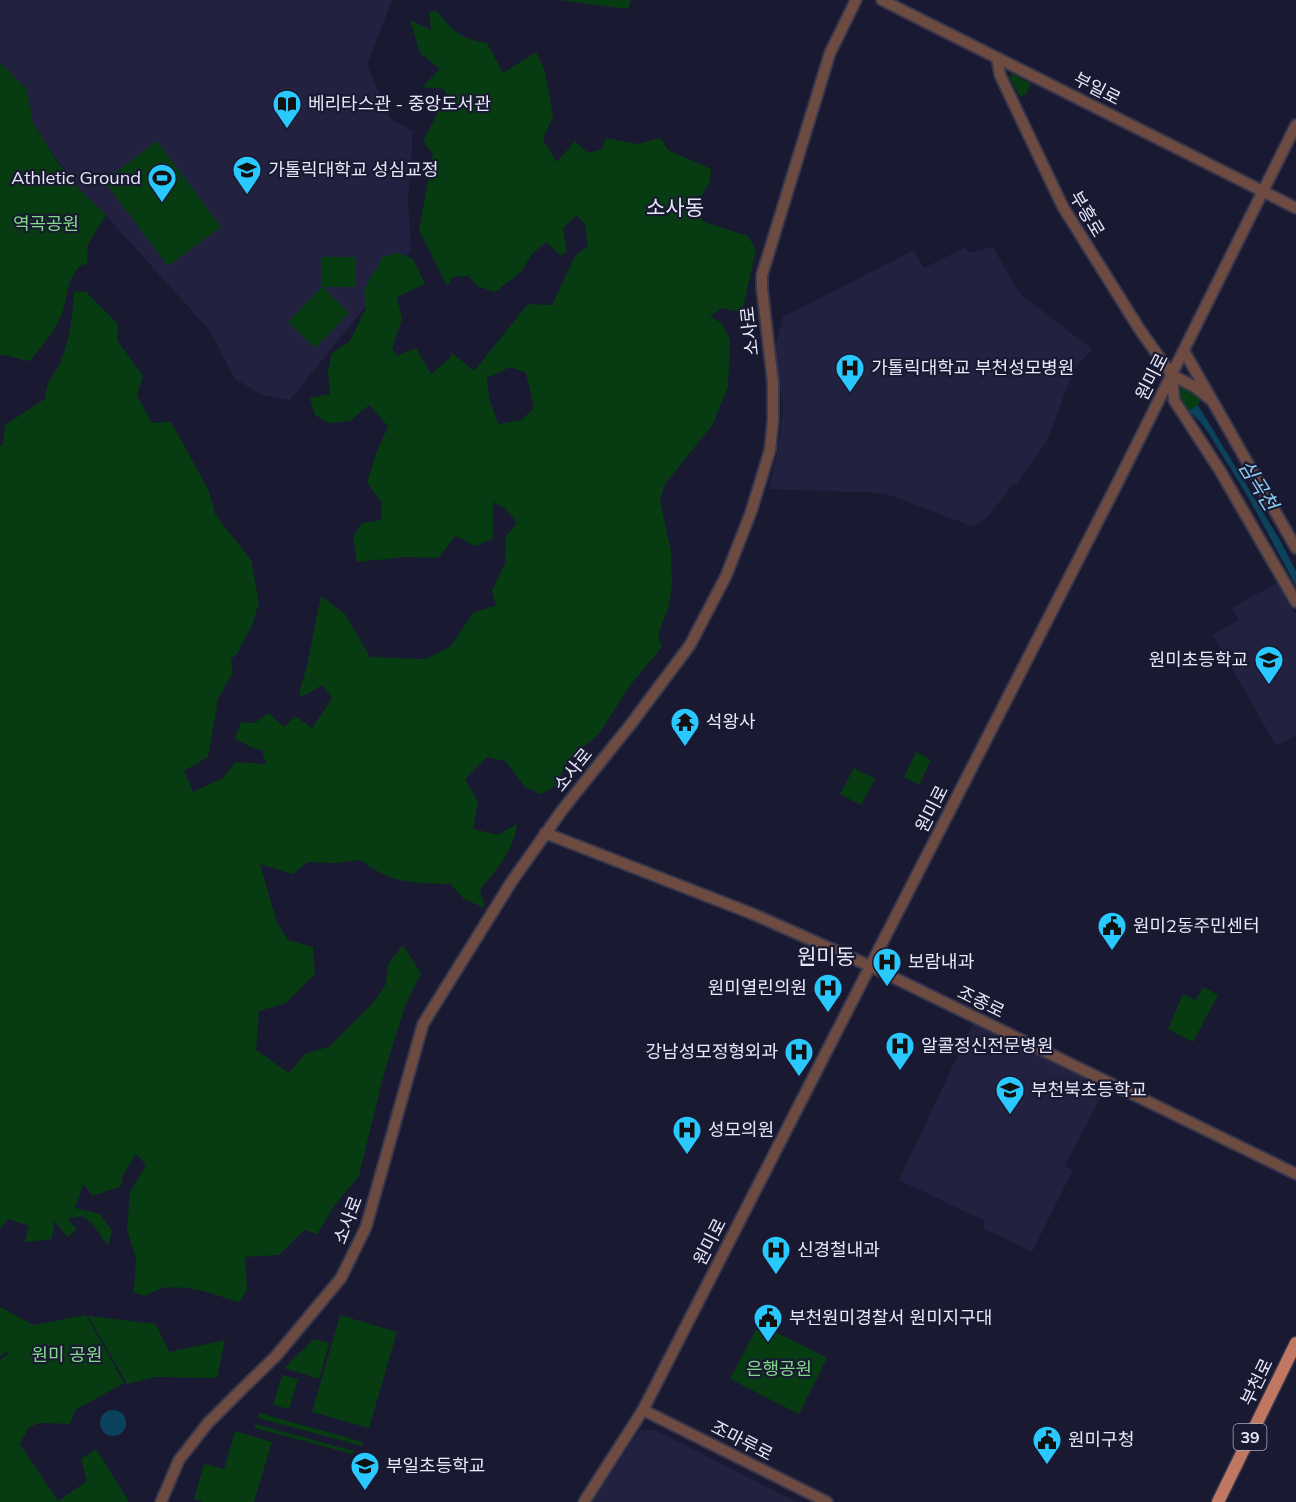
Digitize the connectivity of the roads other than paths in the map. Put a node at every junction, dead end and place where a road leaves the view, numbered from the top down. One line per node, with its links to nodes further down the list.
1 (856, 0): 12 (street, 소사로)
2 (882, 0): 3 (street, 부일로)
3 (997, 58): 5 (street, 부일로); 8 (street, 부흥로)
4 (1296, 125): 5 (street, 원미로)
5 (1263, 192): 6 (street, 부일로); 7 (street, 원미로)
6 (1296, 208)
7 (1184, 351): 8 (street, 원미로); 9 (street, 부흥로)
8 (1172, 375): 9 (street, 부흥로); 11 (street, 부흥로); 13 (street, 원미로)
9 (1210, 399): 10 (street, 부흥로)
10 (1296, 548)
11 (1296, 602)
12 (546, 833): 13 (street, 조종로); 17 (street, 소사로, bridge)
13 (870, 966): 14 (street, 조종로); 16 (street, 원미로)
14 (1296, 1174)
15 (1296, 1343): 20 (main road, 부천로 / 39)
16 (643, 1410): 18 (street, 원미로); 19 (street, 조마루로)
17 (161, 1502)
18 (584, 1502)
19 (827, 1502)
20 (1218, 1502)

